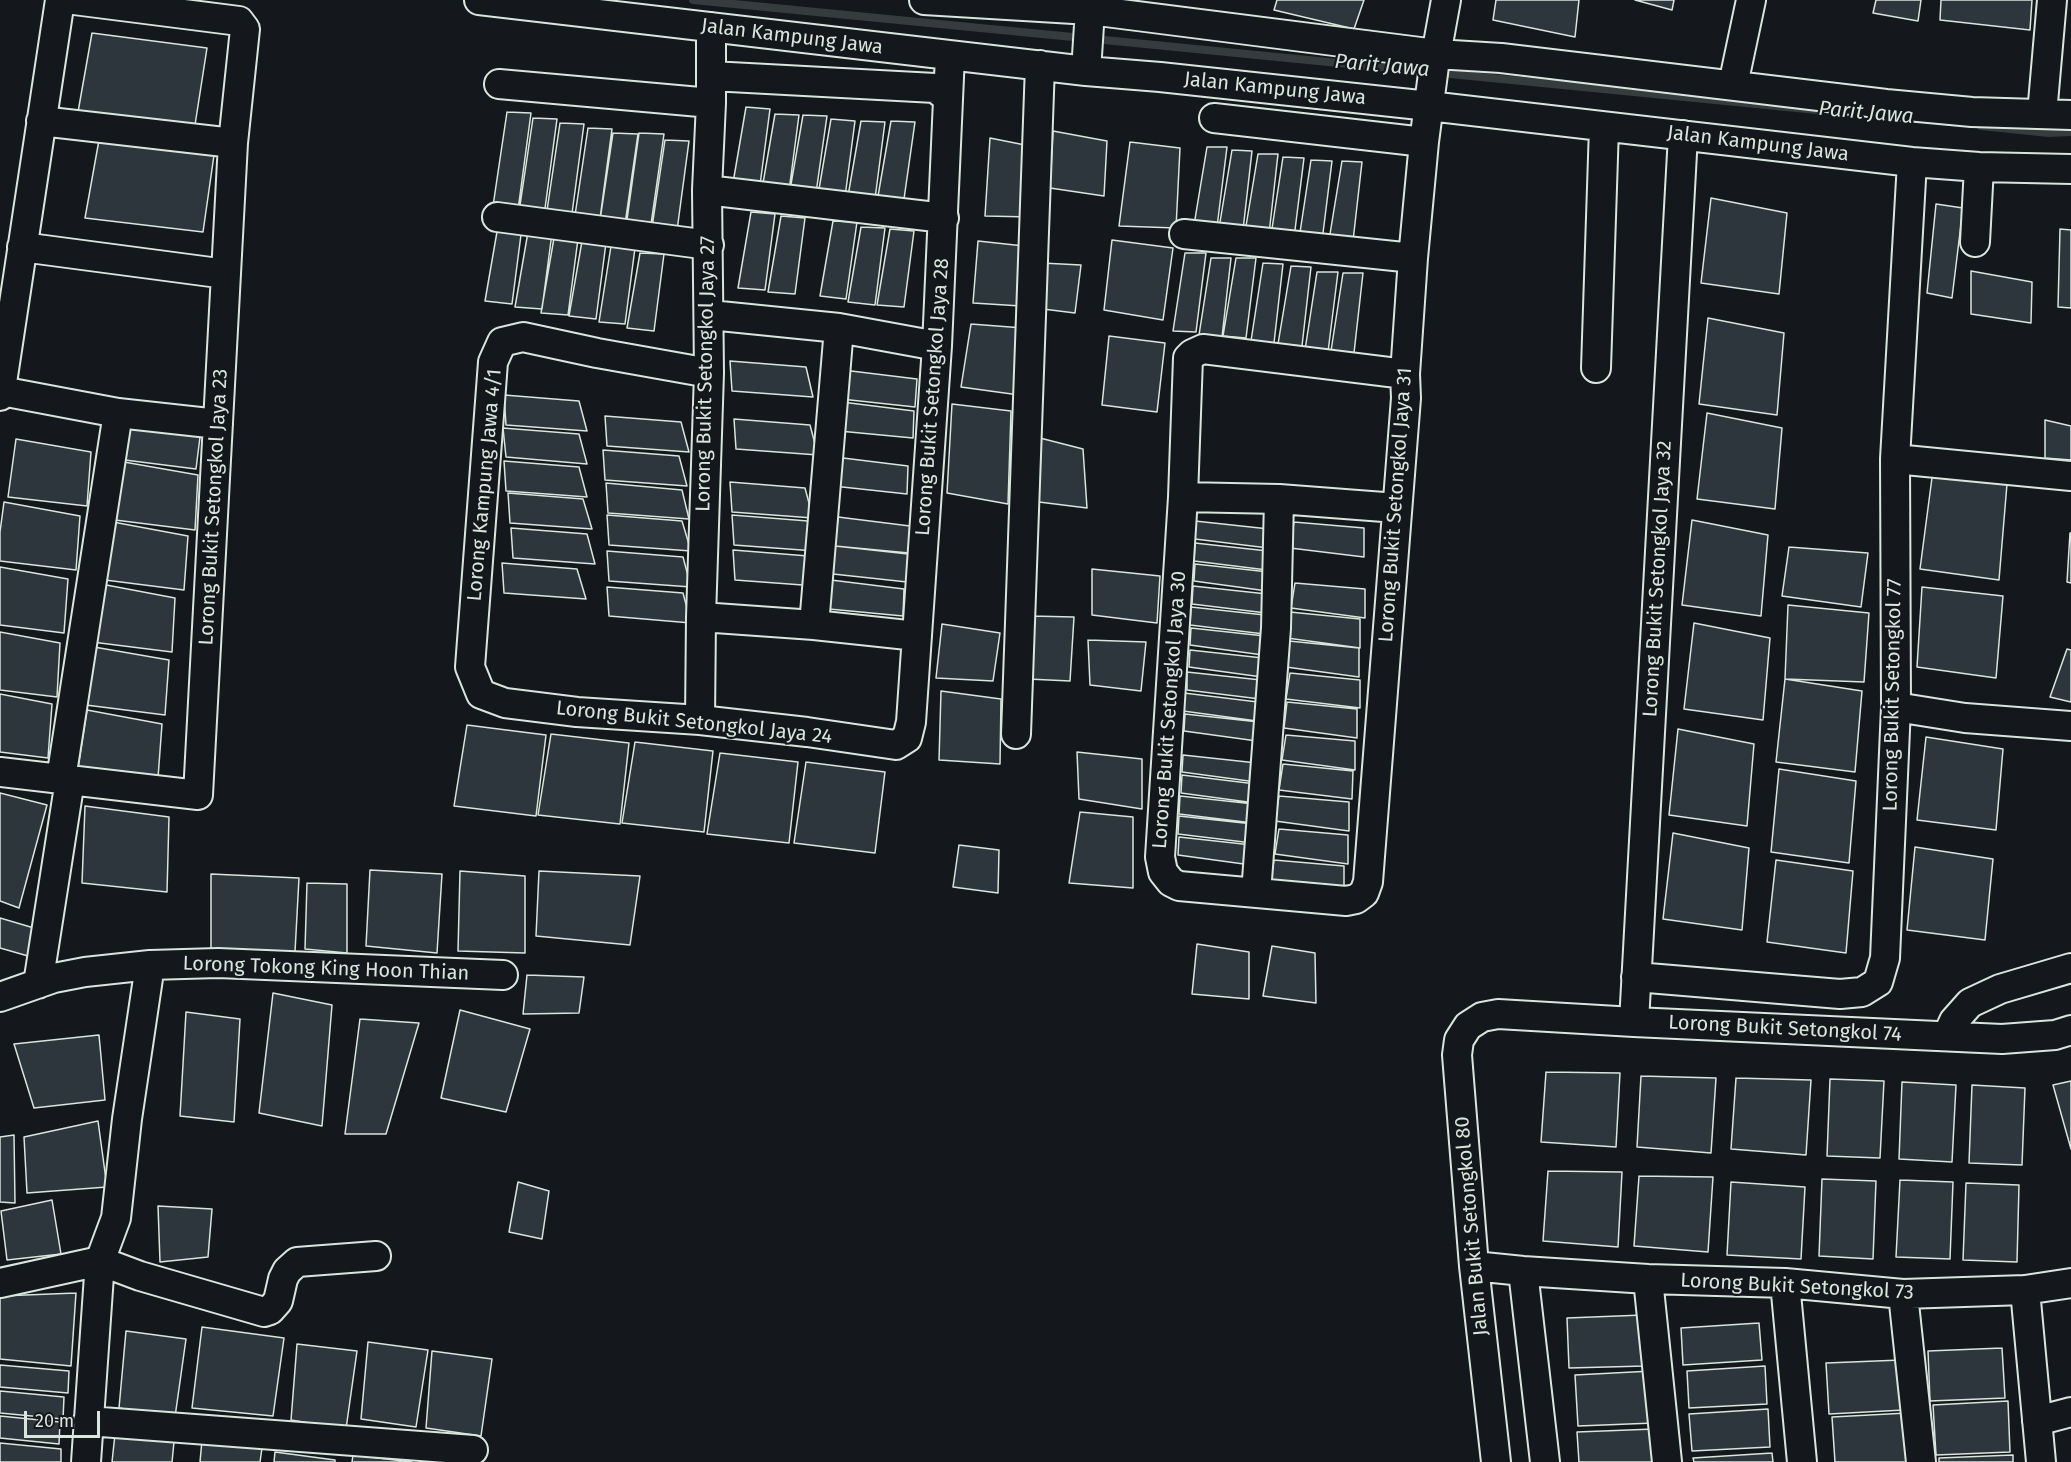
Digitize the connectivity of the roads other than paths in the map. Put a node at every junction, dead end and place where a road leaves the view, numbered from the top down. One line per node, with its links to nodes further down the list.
1 (60, 0): 21 (street)
2 (74, 0): 25 (street, Lorong Bukit Setongkol Jaya 23)
3 (924, 0): 8 (street, Jalan Kampung Jawa)
4 (1446, 0): 13 (street, Lorong Bukit Setongkol Jaya 31)
5 (1751, 0): 15 (street)
6 (2052, 0): 18 (street)
7 (496, 1): 9 (street, Jalan Kampung Jawa)
8 (1089, 10): 11 (street); 13 (street, Jalan Kampung Jawa)
9 (711, 27): 10 (street, Jalan Kampung Jawa); 16 (street, Lorong Bukit Setongkol Jaya 27)
10 (950, 55): 12 (street, Jalan Kampung Jawa); 17 (street, Lorong Bukit Setongkol Jaya 28)
11 (1087, 60): 12 (street, Jalan Kampung Jawa); 13 (street, Jalan Kampung Jawa)
12 (1040, 65): 60 (street)
13 (1433, 80): 15 (street, Jalan Kampung Jawa); 22 (street, Jalan Kampung Jawa); 24 (street, Lorong Bukit Setongkol Jaya 31)
14 (499, 84): 16 (street)
15 (1733, 86): 18 (street, Jalan Kampung Jawa)
16 (711, 90): 17 (street); 29 (street, Lorong Bukit Setongkol Jaya 27)
17 (948, 98): 31 (street, Lorong Bukit Setongkol Jaya 28)
18 (2042, 114): 19 (street, Jalan Kampung Jawa)
19 (2071, 115)
20 (1214, 118): 24 (street, Jalan Kampung Jawa)
21 (41, 121): 25 (street); 35 (street)
22 (1604, 127): 23 (street, Jalan Kampung Jawa); 41 (street)
23 (1683, 135): 26 (street, Jalan Kampung Jawa); 69 (street, Lorong Bukit Setongkol Jaya 32)
24 (1424, 142): 36 (street, Lorong Bukit Setongkol Jaya 31)
25 (233, 143): 37 (street, Lorong Bukit Setongkol Jaya 23)
26 (1912, 162): 27 (street, Jalan Kampung Jawa); 48 (street, Lorong Bukit Setongkol 77)
27 (1979, 167): 28 (street, Jalan Kampung Jawa); 33 (street)
28 (2071, 169)
29 (707, 190): 31 (street); 34 (street, Lorong Bukit Setongkol Jaya 27)
30 (497, 217): 34 (street)
31 (944, 219): 40 (street, Lorong Bukit Setongkol Jaya 28)
32 (1184, 234): 36 (street)
33 (1975, 242)
34 (709, 244): 38 (street, Lorong Bukit Setongkol Jaya 27)
35 (22, 247): 37 (street); 44 (street)
36 (1413, 258): 43 (street, Lorong Bukit Setongkol Jaya 31)
37 (226, 274): 47 (street, Lorong Bukit Setongkol Jaya 23)
38 (710, 315): 39 (street); 42 (street, Lorong Bukit Setongkol Jaya 27)
39 (839, 328): 40 (street); 54 (street)
40 (937, 346): 55 (street, Lorong Bukit Setongkol Jaya 28)
41 (1596, 368)
42 (709, 373): 53 (street, Lorong Bukit Setongkol Jaya 27); 56 (street, Lorong Kampung Jawa 4/1)
43 (1405, 374): 50 (street, Lorong Bukit Setongkol Jaya 30); 52 (street, Lorong Bukit Setongkol Jaya 31)
44 (1, 391): 45 (street); 46 (street)
45 (0, 396)
46 (118, 412): 47 (street); 63 (street)
47 (218, 424): 63 (street, Lorong Bukit Setongkol Jaya 23)
48 (1895, 459): 49 (street); 57 (street, Lorong Bukit Setongkol 77)
49 (2071, 476)
50 (1183, 497): 51 (street); 64 (street, Lorong Bukit Setongkol Jaya 30)
51 (1279, 499): 52 (street); 64 (street)
52 (1397, 508): 65 (street, Lorong Bukit Setongkol Jaya 31)
53 (701, 617): 54 (street); 58 (street, Lorong Bukit Setongkol Jaya 27)
54 (814, 625): 55 (street)
55 (917, 636): 61 (street, Lorong Bukit Setongkol Jaya 28)
56 (481, 694): 58 (street, Lorong Bukit Setongkol Jaya 24)
57 (1896, 707): 59 (street); 69 (street, Lorong Bukit Setongkol 77)
58 (700, 720): 61 (street, Lorong Bukit Setongkol Jaya 24)
59 (2071, 726)
60 (1016, 734)
61 (907, 738)
62 (0, 772): 63 (street, Lorong Bukit Setongkol Jaya 23)
63 (65, 779): 70 (street)
64 (1256, 892): 65 (street, Lorong Bukit Setongkol Jaya 30)
65 (1356, 899)
66 (150, 965): 68 (street, Lorong Tokong King Hoon Thian); 70 (street, Lorong Tokong King Hoon Thian); 77 (street)
67 (2071, 969): 75 (street)
68 (503, 975)
69 (1636, 977): 73 (street, Lorong Bukit Setongkol Jaya 32)
70 (38, 984): 71 (street, Lorong Tokong King Hoon Thian)
71 (0, 997)
72 (1498, 1014): 73 (street, Lorong Bukit Setongkol 74); 78 (street, Jalan Bukit Setongkol 80)
73 (1634, 1022): 75 (street, Lorong Bukit Setongkol 74)
74 (2071, 1030): 75 (street, Lorong Bukit Setongkol 74)
75 (1947, 1036)
76 (376, 1257): 77 (street)
77 (100, 1261): 81 (street); 87 (street)
78 (1474, 1266): 79 (street, Lorong Bukit Setongkol 73); 91 (street, Jalan Bukit Setongkol 80)
79 (1523, 1271): 80 (street, Lorong Bukit Setongkol 73); 92 (street)
80 (1648, 1279): 82 (street, Lorong Bukit Setongkol 73); 93 (street)
81 (0, 1283)
82 (1785, 1283): 85 (street, Lorong Bukit Setongkol 73); 94 (street)
83 (2071, 1283): 84 (street, Lorong Bukit Setongkol 73)
84 (2025, 1290): 85 (street, Lorong Bukit Setongkol 73); 88 (street)
85 (1903, 1294): 95 (street)
86 (2071, 1412): 88 (street)
87 (88, 1421): 89 (street); 90 (street)
88 (2037, 1421): 96 (street)
89 (473, 1450)
90 (86, 1462)
91 (1496, 1462)
92 (1545, 1462)
93 (1667, 1462)
94 (1802, 1462)
95 (1921, 1462)
96 (2041, 1462)

